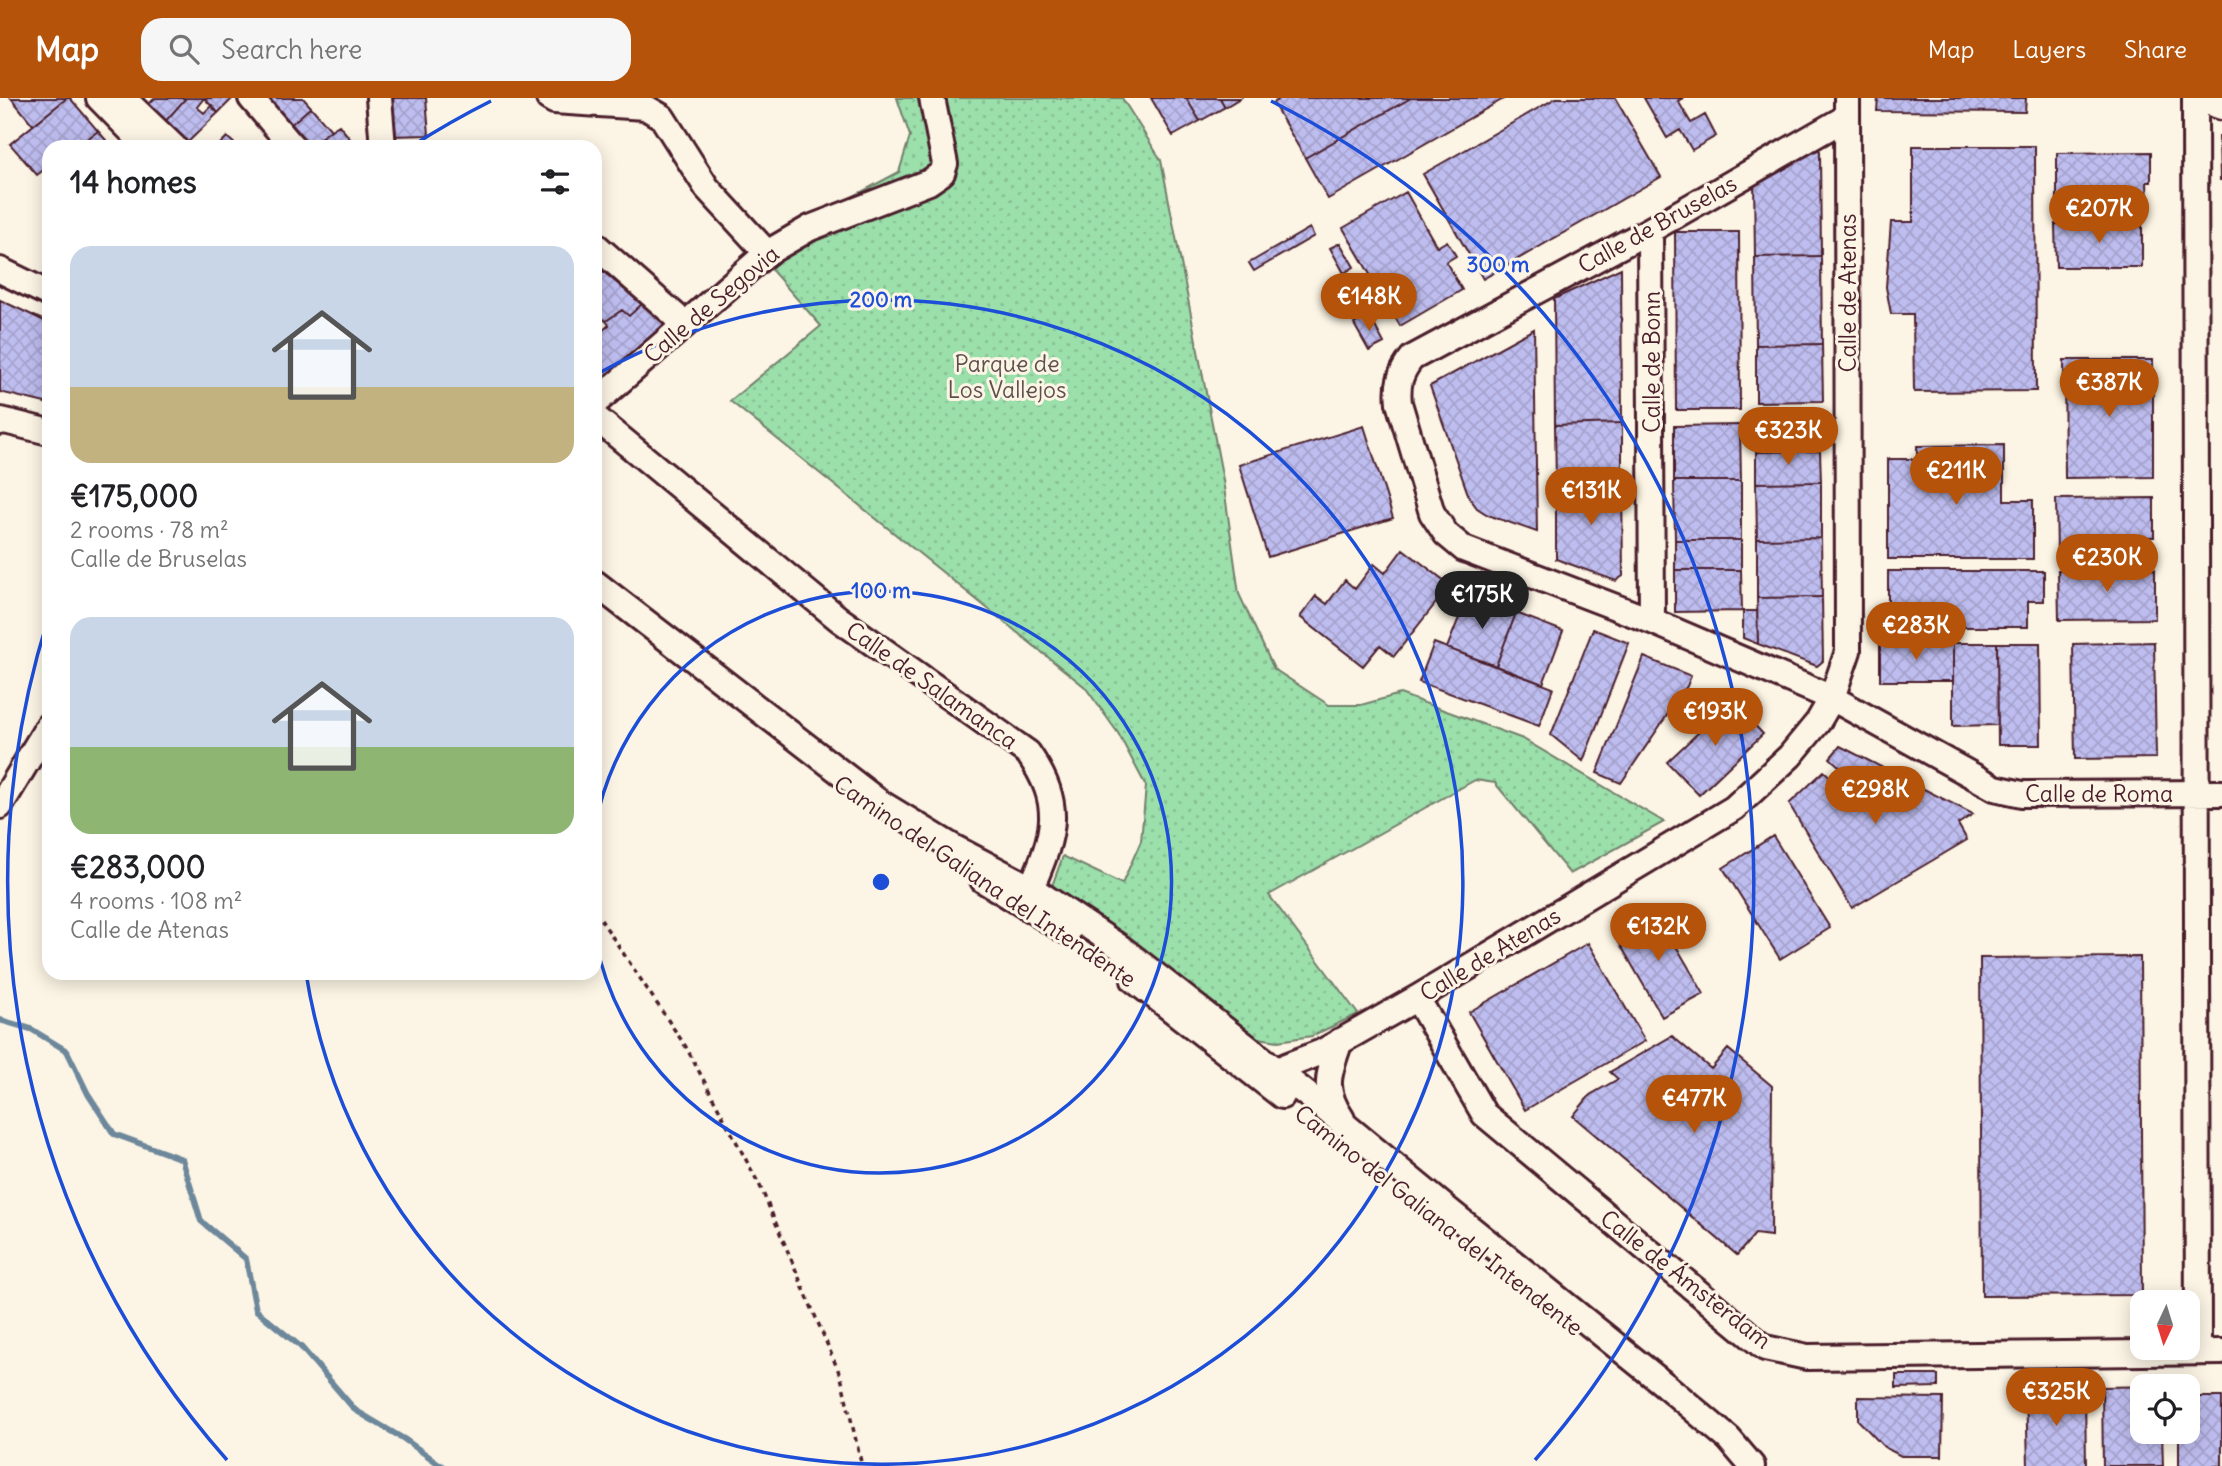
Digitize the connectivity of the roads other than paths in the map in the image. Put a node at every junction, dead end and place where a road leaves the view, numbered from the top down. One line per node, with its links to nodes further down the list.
1 (99, 98): 11 (street)
2 (123, 98): 12 (street)
3 (251, 98): 13 (street)
4 (379, 98): 14 (street)
5 (549, 98): 8 (street)
6 (932, 98): 17 (street, Calle de Segovia)
7 (2195, 98): 9 (street); 30 (street)
8 (646, 103): 17 (street)
9 (2222, 107)
10 (1847, 108): 15 (street, Calle de Bruselas); 28 (street, Calle de Atenas)
11 (140, 140)
12 (167, 140)
13 (287, 140)
14 (382, 140)
15 (1650, 230): 26 (street, Calle de Bonn); 26 (street, Calle de Bruselas)
16 (602, 251): 20 (street)
17 (767, 253): 20 (street, Calle de Segovia)
18 (0, 270): 19 (street)
19 (42, 290)
20 (685, 324): 21 (street, Calle de Segovia)
21 (602, 398)
22 (0, 422): 24 (street)
23 (602, 423): 33 (street, Calle de Salamanca)
24 (42, 430)
25 (602, 588): 27 (street)
26 (1652, 621): 28 (street, Calle de Bruselas)
27 (688, 655): 33 (street, Camino del Galiana del Intendente); 34 (street, Camino del Galiana del Intendente)
28 (1832, 698): 30 (street, Calle de Roma); 35 (street, Calle de Atenas)
29 (42, 737): 32 (street)
30 (2196, 793): 31 (street, Calle de Roma); 41 (street)
31 (2222, 793)
32 (0, 806)
33 (1031, 888): 36 (street, Camino del Galiana del Intendente)
34 (1091, 946): 38 (street); 39 (street, Camino del Galiana del Intendente)
35 (1417, 998): 37 (street, Calle de Atenas); 41 (street, Calle de Ámsterdam)
36 (1236, 1038): 37 (street); 38 (street, Camino del Galiana del Intendente)
37 (1331, 1046): 38 (street, Calle de Atenas); 40 (street)
38 (1288, 1079): 39 (street); 40 (street, Camino del Galiana del Intendente)
39 (1316, 1123): 42 (street, Camino del Galiana del Intendente)
40 (1348, 1128): 43 (street, Camino del Galiana del Intendente)
41 (2210, 1352)
42 (1744, 1466)
43 (1752, 1466)

